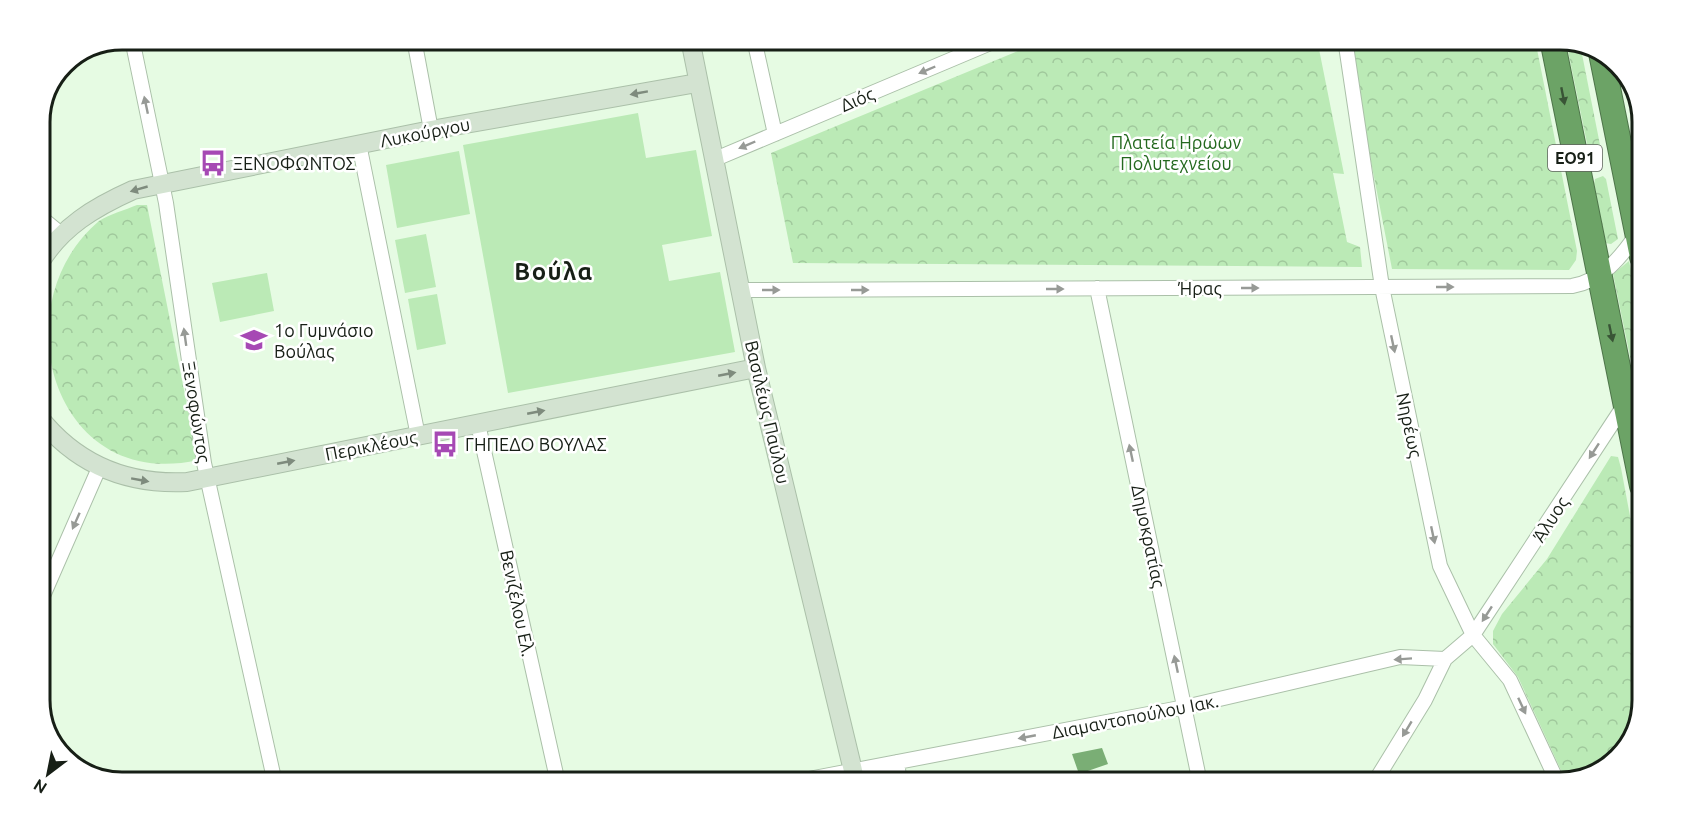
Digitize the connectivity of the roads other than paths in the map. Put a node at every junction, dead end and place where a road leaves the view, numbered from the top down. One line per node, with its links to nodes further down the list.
1 (134, 50): 14 (street, Ξενοφώντος, one-way to 1)
2 (416, 50): 10 (street)
3 (692, 50): 9 (street, Βασιλέως Παύλου)
4 (756, 50): 11 (street)
5 (974, 50): 11 (street, Διός, one-way to 11)
6 (1347, 50): 21 (street, Νηρέως)
7 (1554, 50): 20 (highway, ΕΟ91, one-way to 20)
8 (1604, 65): 15 (highway, ΕΟ91)
9 (697, 83): 10 (street, Λυκούργου, one-way to 10); 13 (street, Βασιλέως Παύλου)
10 (431, 130): 12 (street, Λυκούργου)
11 (775, 134): 13 (street, Διός, one-way to 13)
12 (359, 144): 14 (street, Λυκούργου); 29 (street)
13 (713, 160): 23 (street, Βασιλέως Παύλου)
14 (162, 183): 17 (street, Λυκούργου, one-way to 17); 31 (street, Ξενοφώντος, one-way to 14)
15 (1631, 204)
16 (50, 225): 17 (street)
17 (61, 234): 19 (street, Λυκούργου)
18 (1631, 242): 20 (street, Ήρας)
19 (50, 249)
20 (1598, 276): 21 (street, Ήρας, one-way to 20); 25 (highway, ΕΟ91, one-way to 25)
21 (1382, 287): 22 (street, Ήρας, one-way to 21); 33 (street, Νηρέως, one-way to 33)
22 (1097, 288): 23 (street, Ήρας, one-way to 22); 35 (street, Δημοκρατίας, one-way to 22)
23 (741, 290): 24 (street, Βασιλέως Παύλου)
24 (756, 368): 26 (street, Περικλέους, one-way to 24); 39 (street, Βασιλέως Παύλου)
25 (1626, 402): 28 (highway, ΕΟ91); 33 (street, Άλυος, one-way to 33)
26 (478, 423): 29 (street, Περικλέους); 38 (street, Βενιζέλου Ελ.)
27 (50, 431): 30 (street, Περικλέους)
28 (1632, 431)
29 (418, 435): 31 (street, Περικλέους, one-way to 29)
30 (99, 468): 31 (street, Περικλέους, one-way to 31); 32 (street, one-way to 32)
31 (207, 478): 37 (street, Ξενοφώντος)
32 (50, 580)
33 (1473, 635): 34 (street); 44 (street, Νηρέως, one-way to 44)
34 (1445, 659): 35 (street, Διαμαντοπούλου Ιακ., one-way to 35); 43 (street, one-way to 43)
35 (1185, 707): 36 (street, Διαμαντοπούλου Ιακ., one-way to 36); 42 (street, Δημοκρατίας)
36 (897, 762): 40 (street, Διαμαντοπούλου Ιακ.); 41 (street)
37 (273, 772)
38 (556, 772)
39 (854, 772)
40 (867, 772)
41 (898, 772)
42 (1198, 772)
43 (1381, 772)
44 (1553, 772)

